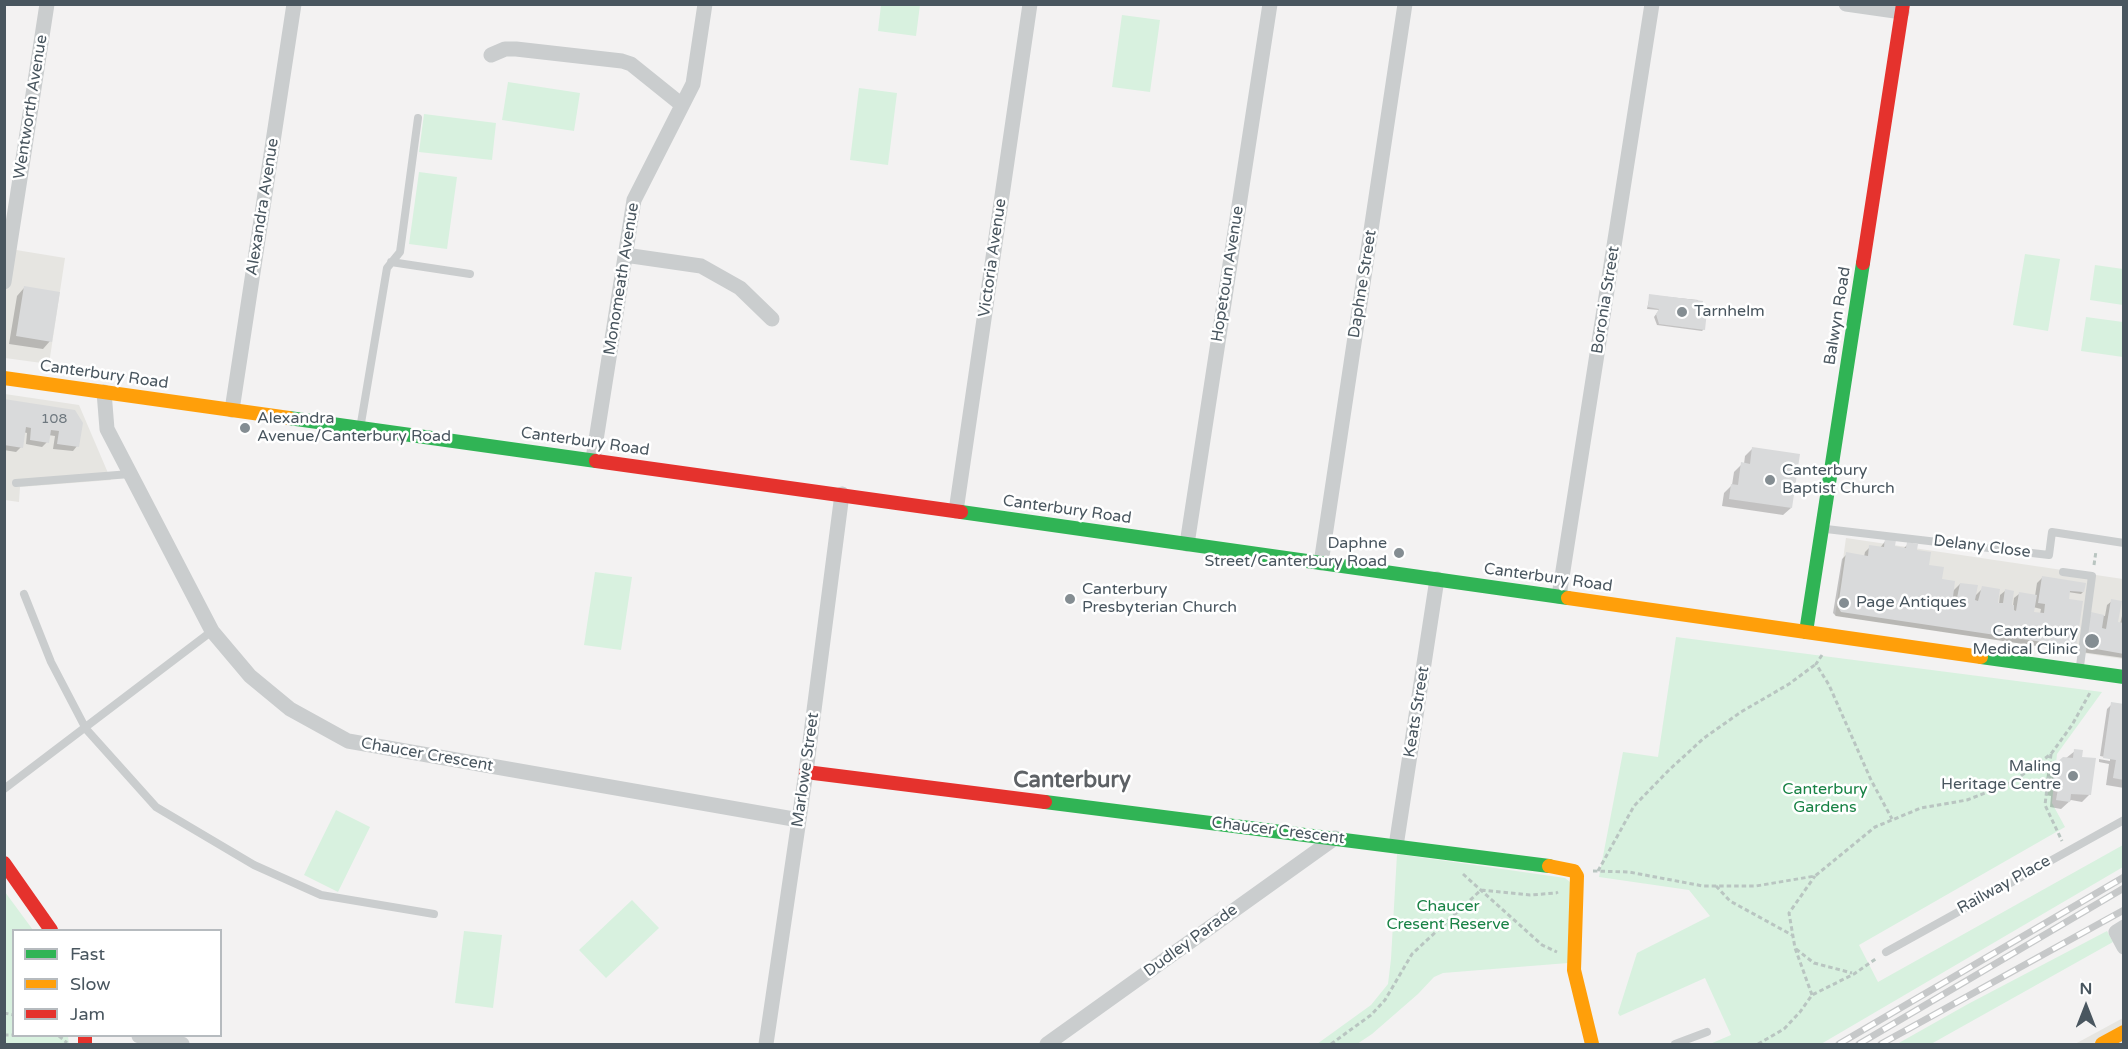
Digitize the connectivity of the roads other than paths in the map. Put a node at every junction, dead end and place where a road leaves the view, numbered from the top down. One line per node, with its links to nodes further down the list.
1 (47, 4): 14 (street, Wentworth Avenue)
2 (294, 4): 21 (street, Alexandra Avenue)
3 (705, 4): 11 (street, Monomeath Avenue)
4 (1030, 4): 27 (street, Victoria Avenue)
5 (1270, 4): 30 (street, Hopetoun Avenue)
6 (1405, 4): 31 (street, Daphne Street)
7 (1652, 4): 35 (street, Boronia Street)
8 (1846, 4): 9 (street)
9 (1902, 8): 28 (main road, Balwyn Road)
10 (491, 55): 11 (street)
11 (682, 105): 13 (street, Monomeath Avenue)
12 (418, 118): 15 (lane)
13 (625, 255): 18 (street); 23 (street, Monomeath Avenue)
14 (6, 260): 17 (street, Wentworth Avenue)
15 (391, 262): 16 (lane); 22 (lane)
16 (470, 274)
17 (4, 282)
18 (772, 319)
19 (4, 378): 20 (main road, Canterbury Road)
20 (104, 392): 21 (main road, Canterbury Road); 24 (street, Chaucer Crescent)
21 (232, 410): 22 (main road, Canterbury Road)
22 (361, 428): 23 (main road, Canterbury Road)
23 (593, 459): 26 (main road, Canterbury Road)
24 (130, 474): 25 (lane); 36 (street, Chaucer Crescent)
25 (16, 483)
26 (842, 494): 27 (main road, Canterbury Road); 41 (street, Marlowe Street)
27 (956, 510): 30 (main road, Canterbury Road)
28 (1821, 528): 29 (lane, Delany Close); 37 (main road, Balwyn Road)
29 (2124, 543)
30 (1187, 544): 31 (main road, Canterbury Road)
31 (1321, 563): 33 (main road, Canterbury Road)
32 (2063, 572): 38 (lane)
33 (1437, 579): 35 (main road, Canterbury Road); 46 (street, Keats Street)
34 (24, 594): 40 (lane)
35 (1559, 596): 37 (main road, Canterbury Road)
36 (212, 631): 40 (lane); 44 (street, Chaucer Crescent)
37 (1806, 632): 38 (main road, Canterbury Road)
38 (2080, 671): 39 (main road, Canterbury Road)
39 (2124, 677)
40 (86, 729): 42 (lane); 48 (lane)
41 (806, 772): 44 (street, Marlowe Street); 45 (main road, Chaucer Crescent)
42 (4, 789)
43 (2124, 819): 52 (lane, Railway Place)
44 (799, 820): 57 (street, Marlowe Street)
45 (1335, 838): 46 (main road, Chaucer Crescent); 58 (street, Dudley Parade)
46 (1396, 846): 59 (main road, Chaucer Crescent)
47 (4, 863): 50 (main road)
48 (434, 914)
49 (2124, 927): 51 (street)
50 (50, 929)
51 (2124, 947)
52 (1886, 952)
53 (1707, 1032): 60 (lane)
54 (2124, 1032): 61 (main road)
55 (149, 1037): 56 (street)
56 (182, 1044)
57 (766, 1044)
58 (1047, 1044)
59 (1593, 1044)
60 (1675, 1044)
61 (2102, 1044)

